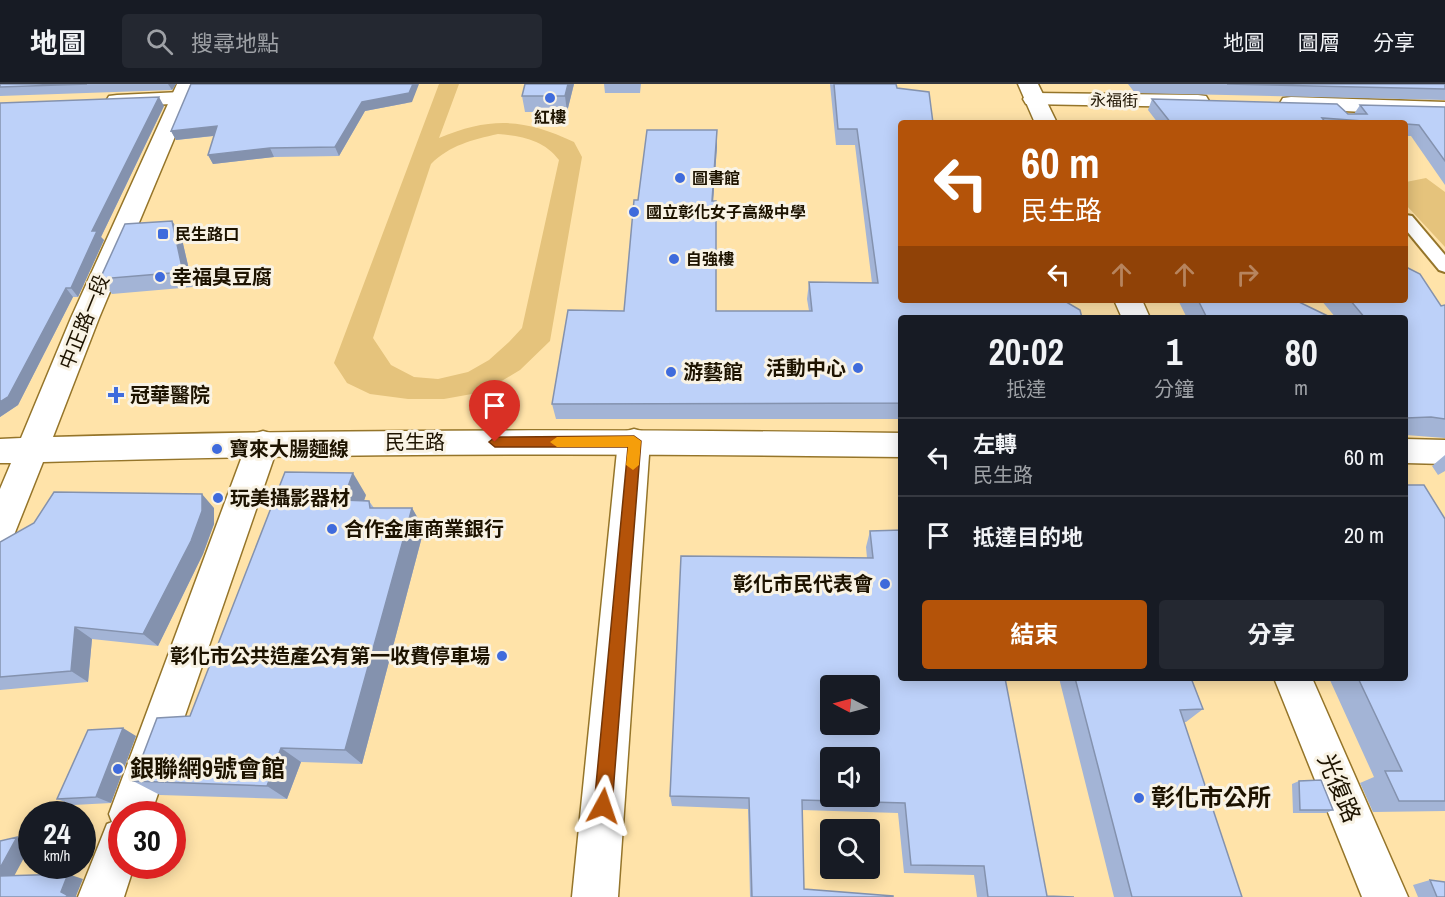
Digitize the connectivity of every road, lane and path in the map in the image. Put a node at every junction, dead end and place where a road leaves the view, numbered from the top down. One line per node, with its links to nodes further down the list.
1 (1313, 84): 7 (street)
2 (184, 91): 4 (street); 16 (street, 中正路一段)
3 (1031, 92): 5 (street, 永福街); 9 (street)
4 (97, 101)
5 (1218, 102)
6 (1273, 103): 7 (street)
7 (1329, 104): 8 (street); 10 (lane)
8 (1445, 108)
9 (1045, 120)
10 (1347, 120)
11 (1408, 222): 12 (lane)
12 (1445, 266)
13 (634, 441): 14 (street, 民生路); 15 (street, 民生路); 25 (street)
14 (263, 443): 16 (street, 民生路); 22 (street)
15 (898, 445)
16 (35, 449): 17 (street, 民生路); 20 (street, 中正路一段)
17 (0, 451)
18 (1408, 451): 19 (street)
19 (1445, 452)
20 (0, 530)
21 (1294, 681): 26 (street, 光復路)
22 (135, 801)
23 (108, 878): 24 (street)
24 (101, 897)
25 (595, 897)
26 (1385, 897)

